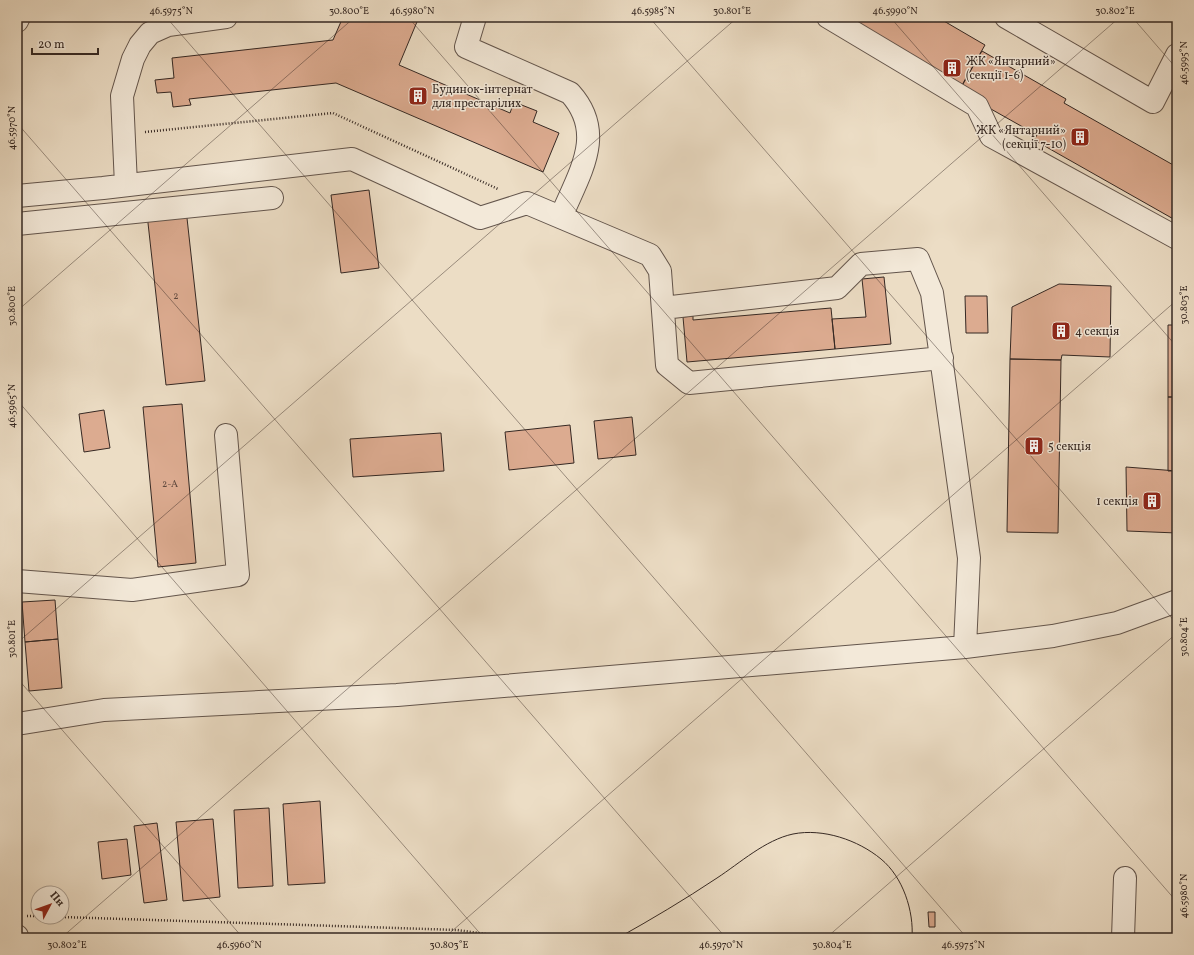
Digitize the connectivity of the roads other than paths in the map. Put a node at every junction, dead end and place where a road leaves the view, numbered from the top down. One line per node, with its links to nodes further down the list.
1 (20, 17): 6 (street)
2 (226, 17): 8 (street)
3 (475, 17): 11 (street)
4 (828, 17): 13 (street)
5 (1006, 17): 7 (street)
6 (17, 21)
7 (1177, 55)
8 (126, 185): 9 (street); 11 (street)
9 (17, 196)
10 (272, 198): 12 (street)
11 (561, 217): 14 (street)
12 (17, 224)
13 (1177, 238)
14 (663, 308): 15 (street); 15 (street)
15 (942, 358): 19 (street)
16 (226, 435): 17 (street)
17 (17, 581)
18 (1177, 601): 19 (street)
19 (965, 647): 20 (street)
20 (17, 724)
21 (1125, 878): 22 (street)
22 (1122, 938)

